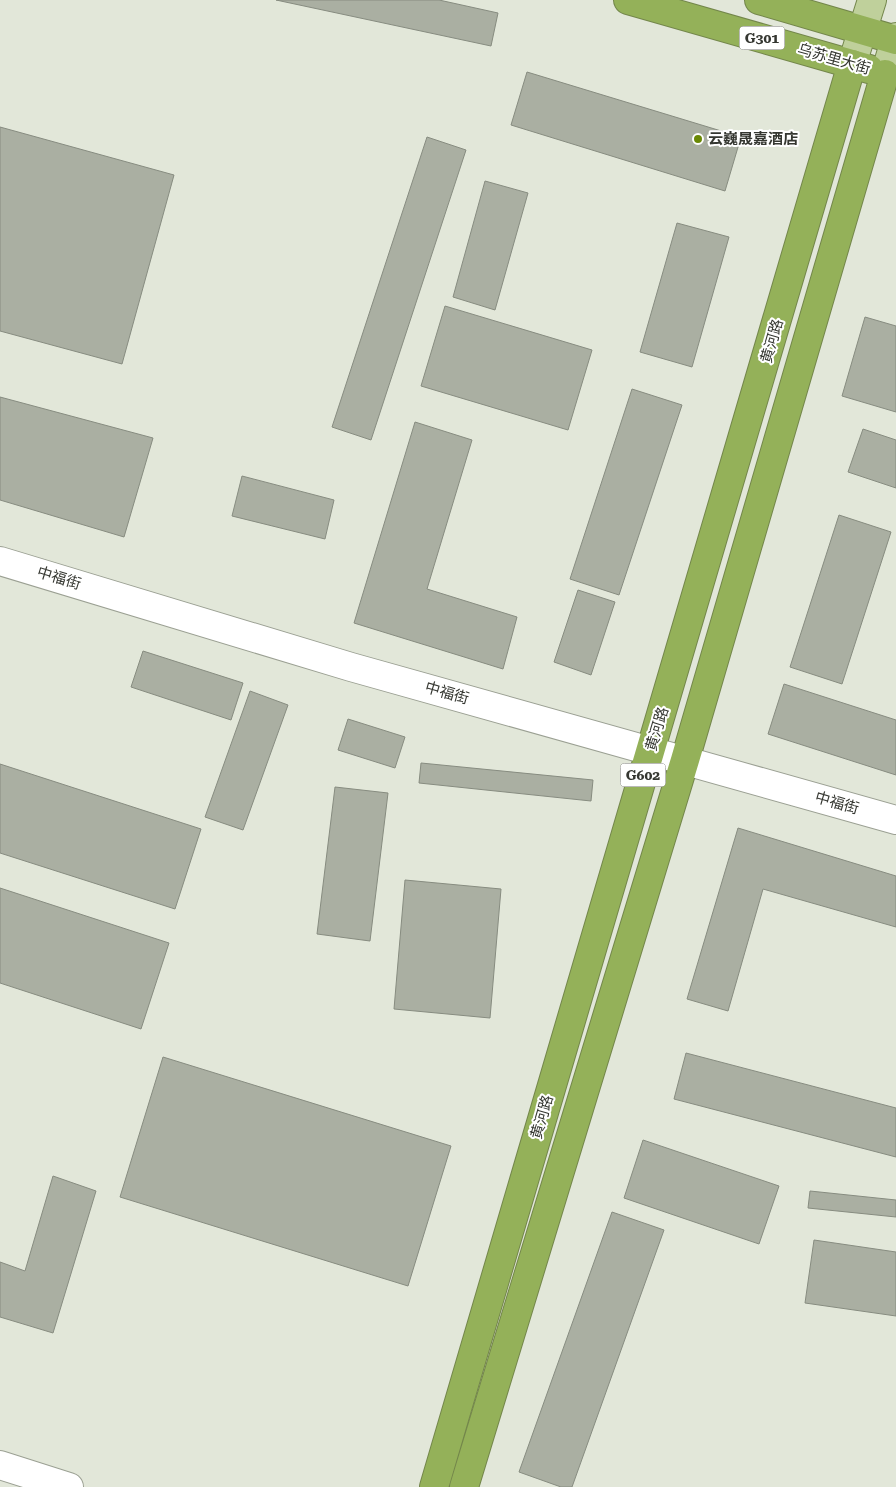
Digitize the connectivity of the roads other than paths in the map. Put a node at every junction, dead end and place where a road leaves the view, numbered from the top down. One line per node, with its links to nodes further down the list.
1 (628, 0): 6 (highway, 乌苏里大街 / G301)
2 (759, 0): 4 (highway, G301)
3 (872, 0): 4 (main road, 黄河路)
4 (862, 30): 5 (highway, G301); 6 (main road, 黄河路)
5 (896, 39): 7 (main road)
6 (852, 64): 7 (highway, 乌苏里大街 / G301); 9 (highway, 黄河路 / G602)
7 (890, 76): 10 (highway, G602)
8 (0, 561): 9 (street, 中福街)
9 (650, 750): 10 (street, 中福街); 14 (highway, 黄河路 / G602)
10 (685, 760): 11 (street, 中福街); 15 (highway, G602)
11 (896, 820)
12 (0, 1465): 13 (street)
13 (69, 1487)
14 (434, 1487)
15 (464, 1487)

